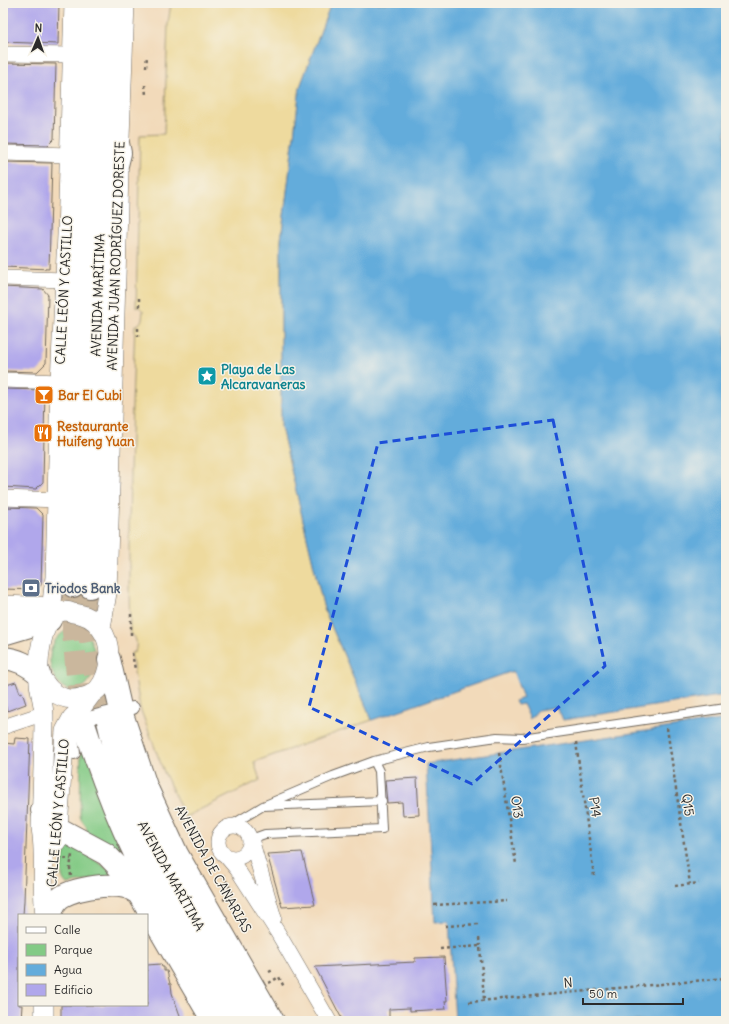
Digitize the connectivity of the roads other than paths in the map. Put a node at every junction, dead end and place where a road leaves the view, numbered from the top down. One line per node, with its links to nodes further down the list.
1 (74, 3): 6 (street)
2 (90, 3): 10 (highway, AVENIDA MARÍTIMA)
3 (108, 3): 7 (highway, AVENIDA MARÍTIMA)
4 (125, 3): 9 (street, AVENIDA JUAN RODRÍGUEZ DORESTE)
5 (3, 54): 6 (street)
6 (74, 55): 10 (street)
7 (106, 77): 9 (highway); 11 (highway, AVENIDA MARÍTIMA)
8 (3, 153): 10 (street)
9 (120, 153): 11 (highway); 22 (street, AVENIDA JUAN RODRÍGUEZ DORESTE)
10 (74, 162): 11 (highway, AVENIDA MARÍTIMA); 11 (highway)
11 (83, 235): 13 (street, CALLE LEÓN Y CASTILLO); 18 (highway, AVENIDA MARÍTIMA)
12 (3, 278): 13 (street)
13 (65, 280): 15 (street, CALLE LEÓN Y CASTILLO)
14 (3, 380): 15 (street)
15 (60, 382): 17 (street, CALLE LEÓN Y CASTILLO)
16 (3, 498): 17 (street)
17 (58, 500): 18 (street, CALLE LEÓN Y CASTILLO)
18 (73, 583): 20 (street, CALLE LEÓN Y CASTILLO)
19 (3, 603): 20 (street)
20 (52, 610): 21 (street); 22 (street); 23 (highway); 26 (street)
21 (3, 618)
22 (101, 628): 25 (street)
23 (3, 634)
24 (3, 658): 26 (highway)
25 (109, 659): 27 (street); 30 (highway)
26 (39, 674): 27 (street); 29 (street, CALLE LEÓN Y CASTILLO)
27 (91, 695): 39 (street, CALLE LEÓN Y CASTILLO)
28 (726, 708): 34 (lane)
29 (44, 710): 31 (street); 37 (street, CALLE LEÓN Y CASTILLO)
30 (121, 714): 33 (street); 51 (highway, AVENIDA MARÍTIMA); 52 (highway)
31 (3, 727)
32 (85, 727): 50 (highway, AVENIDA MARÍTIMA)
33 (74, 753)
34 (374, 761): 35 (lane); 36 (lane)
35 (382, 801): 36 (lane); 40 (lane)
36 (263, 806): 38 (lane)
37 (42, 810): 39 (highway); 44 (street, CALLE LEÓN Y CASTILLO)
38 (228, 827): 40 (street); 41 (street)
39 (58, 828): 42 (highway); 43 (street, CALLE LEÓN Y CASTILLO)
40 (251, 839): 41 (street); 46 (street)
41 (226, 856): 46 (street)
42 (139, 894): 45 (highway); 49 (highway)
43 (46, 914)
44 (46, 914)
45 (51, 914)
46 (278, 932): 53 (street)
47 (44, 1006): 48 (street)
48 (44, 1021)
49 (213, 1021)
50 (231, 1021)
51 (254, 1021)
52 (273, 1021)
53 (329, 1021)

